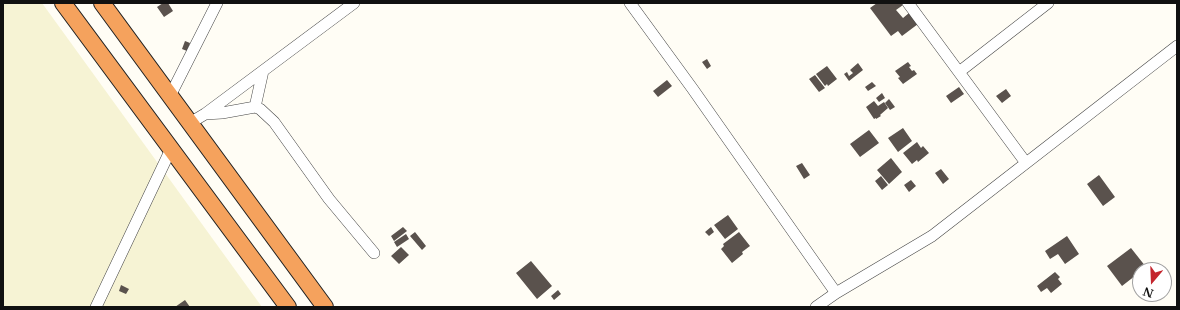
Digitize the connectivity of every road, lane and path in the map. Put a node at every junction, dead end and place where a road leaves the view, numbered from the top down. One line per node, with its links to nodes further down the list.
1 (62, 3): 15 (highway)
2 (102, 3): 11 (highway)
3 (217, 3): 11 (street)
4 (354, 3): 9 (street)
5 (630, 3): 18 (street)
6 (908, 3): 10 (street)
7 (1048, 3): 10 (street)
8 (1177, 46): 16 (street)
9 (263, 71): 12 (street); 13 (street)
10 (959, 72): 16 (street)
11 (170, 96): 14 (highway)
12 (255, 107): 13 (street); 17 (street)
13 (205, 114): 14 (street)
14 (190, 124): 21 (highway)
15 (171, 149): 19 (street); 20 (highway)
16 (1026, 163): 18 (street)
17 (374, 252)
18 (836, 293): 22 (street)
19 (96, 307)
20 (288, 307)
21 (325, 307)
22 (816, 307)

